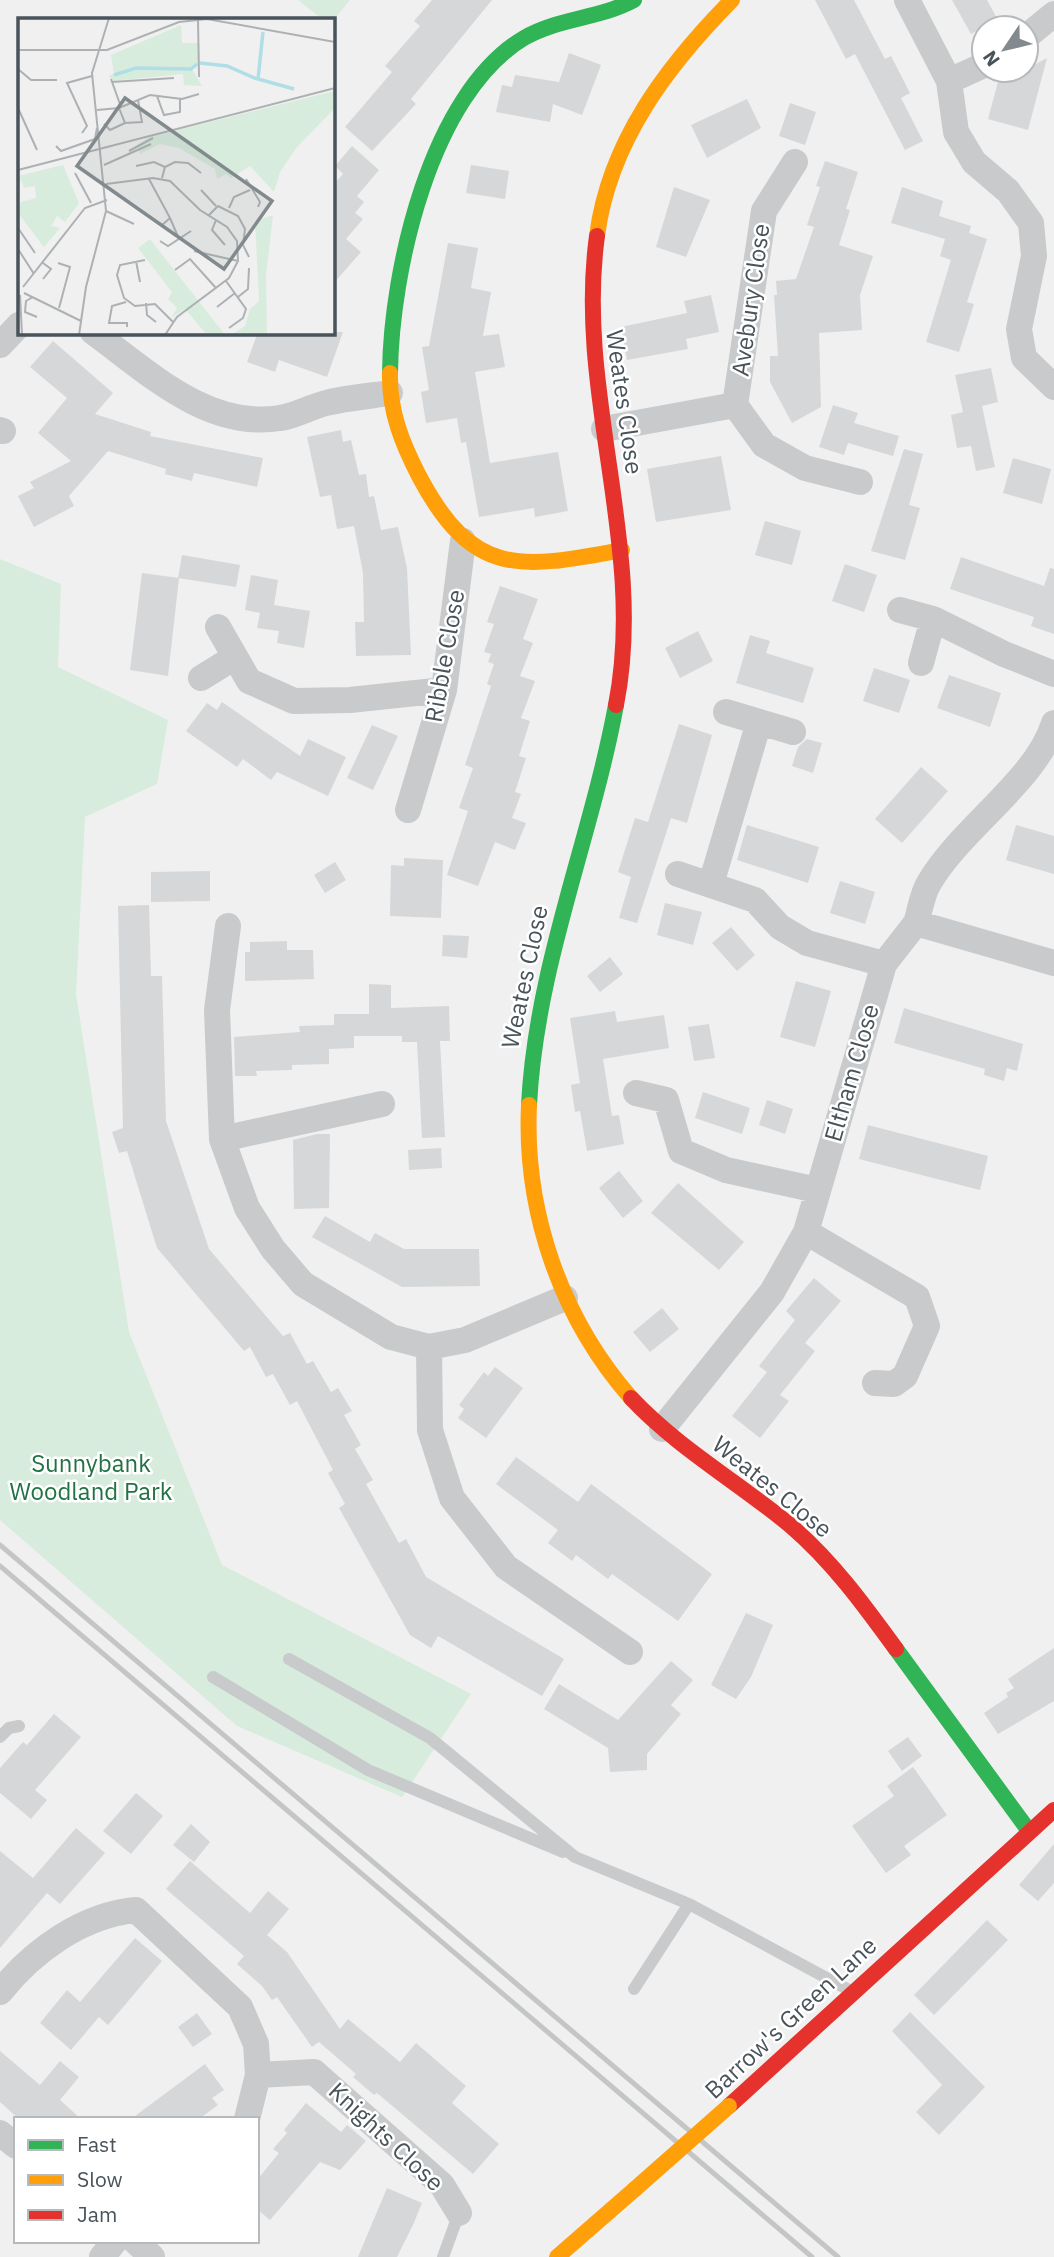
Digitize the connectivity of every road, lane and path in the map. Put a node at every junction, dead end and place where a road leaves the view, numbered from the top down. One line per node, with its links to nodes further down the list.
1 (634, 0): 14 (street)
2 (732, 0): 16 (street, Weates Close)
3 (907, 0): 7 (street)
4 (1054, 14): 5 (street)
5 (1040, 26)
6 (970, 71): 7 (street)
7 (949, 81): 9 (street)
8 (795, 162): 15 (street, Avebury Close)
9 (1042, 220): 13 (street)
10 (18, 326): 12 (street)
11 (95, 334): 14 (street)
12 (0, 345)
13 (1054, 387)
14 (390, 393): 18 (street)
15 (735, 405): 16 (street, Avebury Close); 17 (street, Avebury Close)
16 (604, 429): 19 (street, Weates Close)
17 (859, 482)
18 (463, 541): 19 (street); 27 (street, Ribble Close)
19 (622, 550): 44 (street, Weates Close)
20 (900, 610): 21 (street)
21 (933, 619): 24 (street); 25 (street)
22 (218, 627): 23 (street)
23 (235, 657): 26 (street); 27 (street)
24 (921, 663)
25 (1054, 674)
26 (201, 678)
27 (444, 690): 32 (street, Ribble Close)
28 (726, 712): 29 (street)
29 (759, 722): 31 (street); 34 (street)
30 (1054, 723): 35 (street, Eltham Close)
31 (793, 732)
32 (408, 810)
33 (678, 874): 34 (street)
34 (711, 884): 38 (street)
35 (916, 923): 37 (street); 38 (street, Eltham Close)
36 (228, 926): 41 (street)
37 (1054, 963)
38 (884, 964): 42 (street, Eltham Close)
39 (636, 1093): 42 (street)
40 (382, 1104): 41 (street)
41 (222, 1139): 45 (street)
42 (817, 1190): 43 (street, Eltham Close)
43 (806, 1232): 46 (street); 47 (street, Eltham Close)
44 (565, 1298): 45 (street); 47 (street, Weates Close)
45 (429, 1347): 48 (street)
46 (876, 1382)
47 (662, 1429): 54 (street, Weates Close)
48 (631, 1652)
49 (289, 1659): 55 (lane)
50 (214, 1677): 55 (lane)
51 (19, 1726): 52 (lane)
52 (0, 1737)
53 (1054, 1810): 54 (street, Barrow's Green Lane)
54 (1029, 1831): 58 (street, Barrow's Green Lane)
55 (575, 1857): 56 (lane)
56 (689, 1904): 57 (lane); 58 (lane)
57 (634, 1989)
58 (853, 1992): 68 (street, Barrow's Green Lane, bridge)
59 (0, 1993): 60 (street)
60 (258, 2075): 61 (street); 64 (street, Knights Close)
61 (248, 2117)
62 (0, 2133): 63 (street)
63 (14, 2144)
64 (459, 2213): 67 (lane, Knights Close)
65 (114, 2243): 66 (street)
66 (102, 2257)
67 (443, 2257)
68 (557, 2257)

